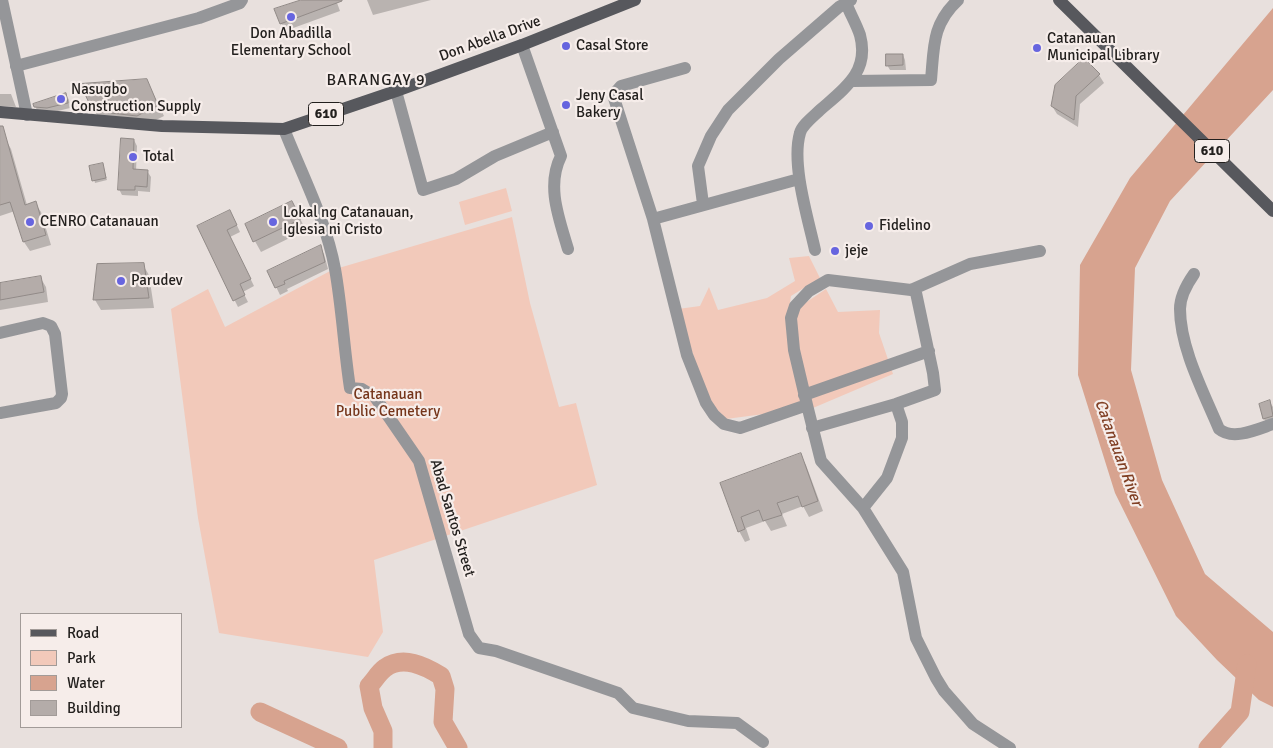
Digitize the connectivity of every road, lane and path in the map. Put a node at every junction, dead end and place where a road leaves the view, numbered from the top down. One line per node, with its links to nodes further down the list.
1 (2, 0): 8 (street)
2 (242, 0): 8 (street)
3 (635, 0): 7 (main road, Don Abella Drive / 610)
4 (1059, 0): 18 (main road, 610)
5 (847, 1): 10 (street); 17 (street)
6 (951, 2): 10 (street)
7 (522, 46): 11 (main road, Don Abella Drive / 610); 15 (street)
8 (16, 66): 13 (street)
9 (685, 68): 19 (street)
10 (853, 81): 16 (street)
11 (396, 91): 14 (main road, Don Abella Drive / 610); 15 (street)
12 (0, 112): 13 (main road, Don Abella Drive / 610)
13 (27, 115): 14 (main road, Don Abella Drive / 610)
14 (284, 129): 33 (street, Abad Santos Street)
15 (553, 132): 20 (street)
16 (799, 179): 17 (street); 21 (street)
17 (703, 204): 19 (street)
18 (1273, 211)
19 (652, 219): 27 (street)
20 (568, 249)
21 (815, 250)
22 (1040, 251): 24 (street)
23 (1194, 274): 30 (street)
24 (916, 288): 26 (street); 27 (street)
25 (0, 333): 29 (street)
26 (929, 351): 27 (street); 28 (street)
27 (805, 400): 31 (street)
28 (896, 404): 31 (street); 32 (street)
29 (0, 414)
30 (1273, 424)
31 (812, 428): 32 (street)
32 (863, 508): 34 (street)
33 (764, 742)
34 (1010, 748)

